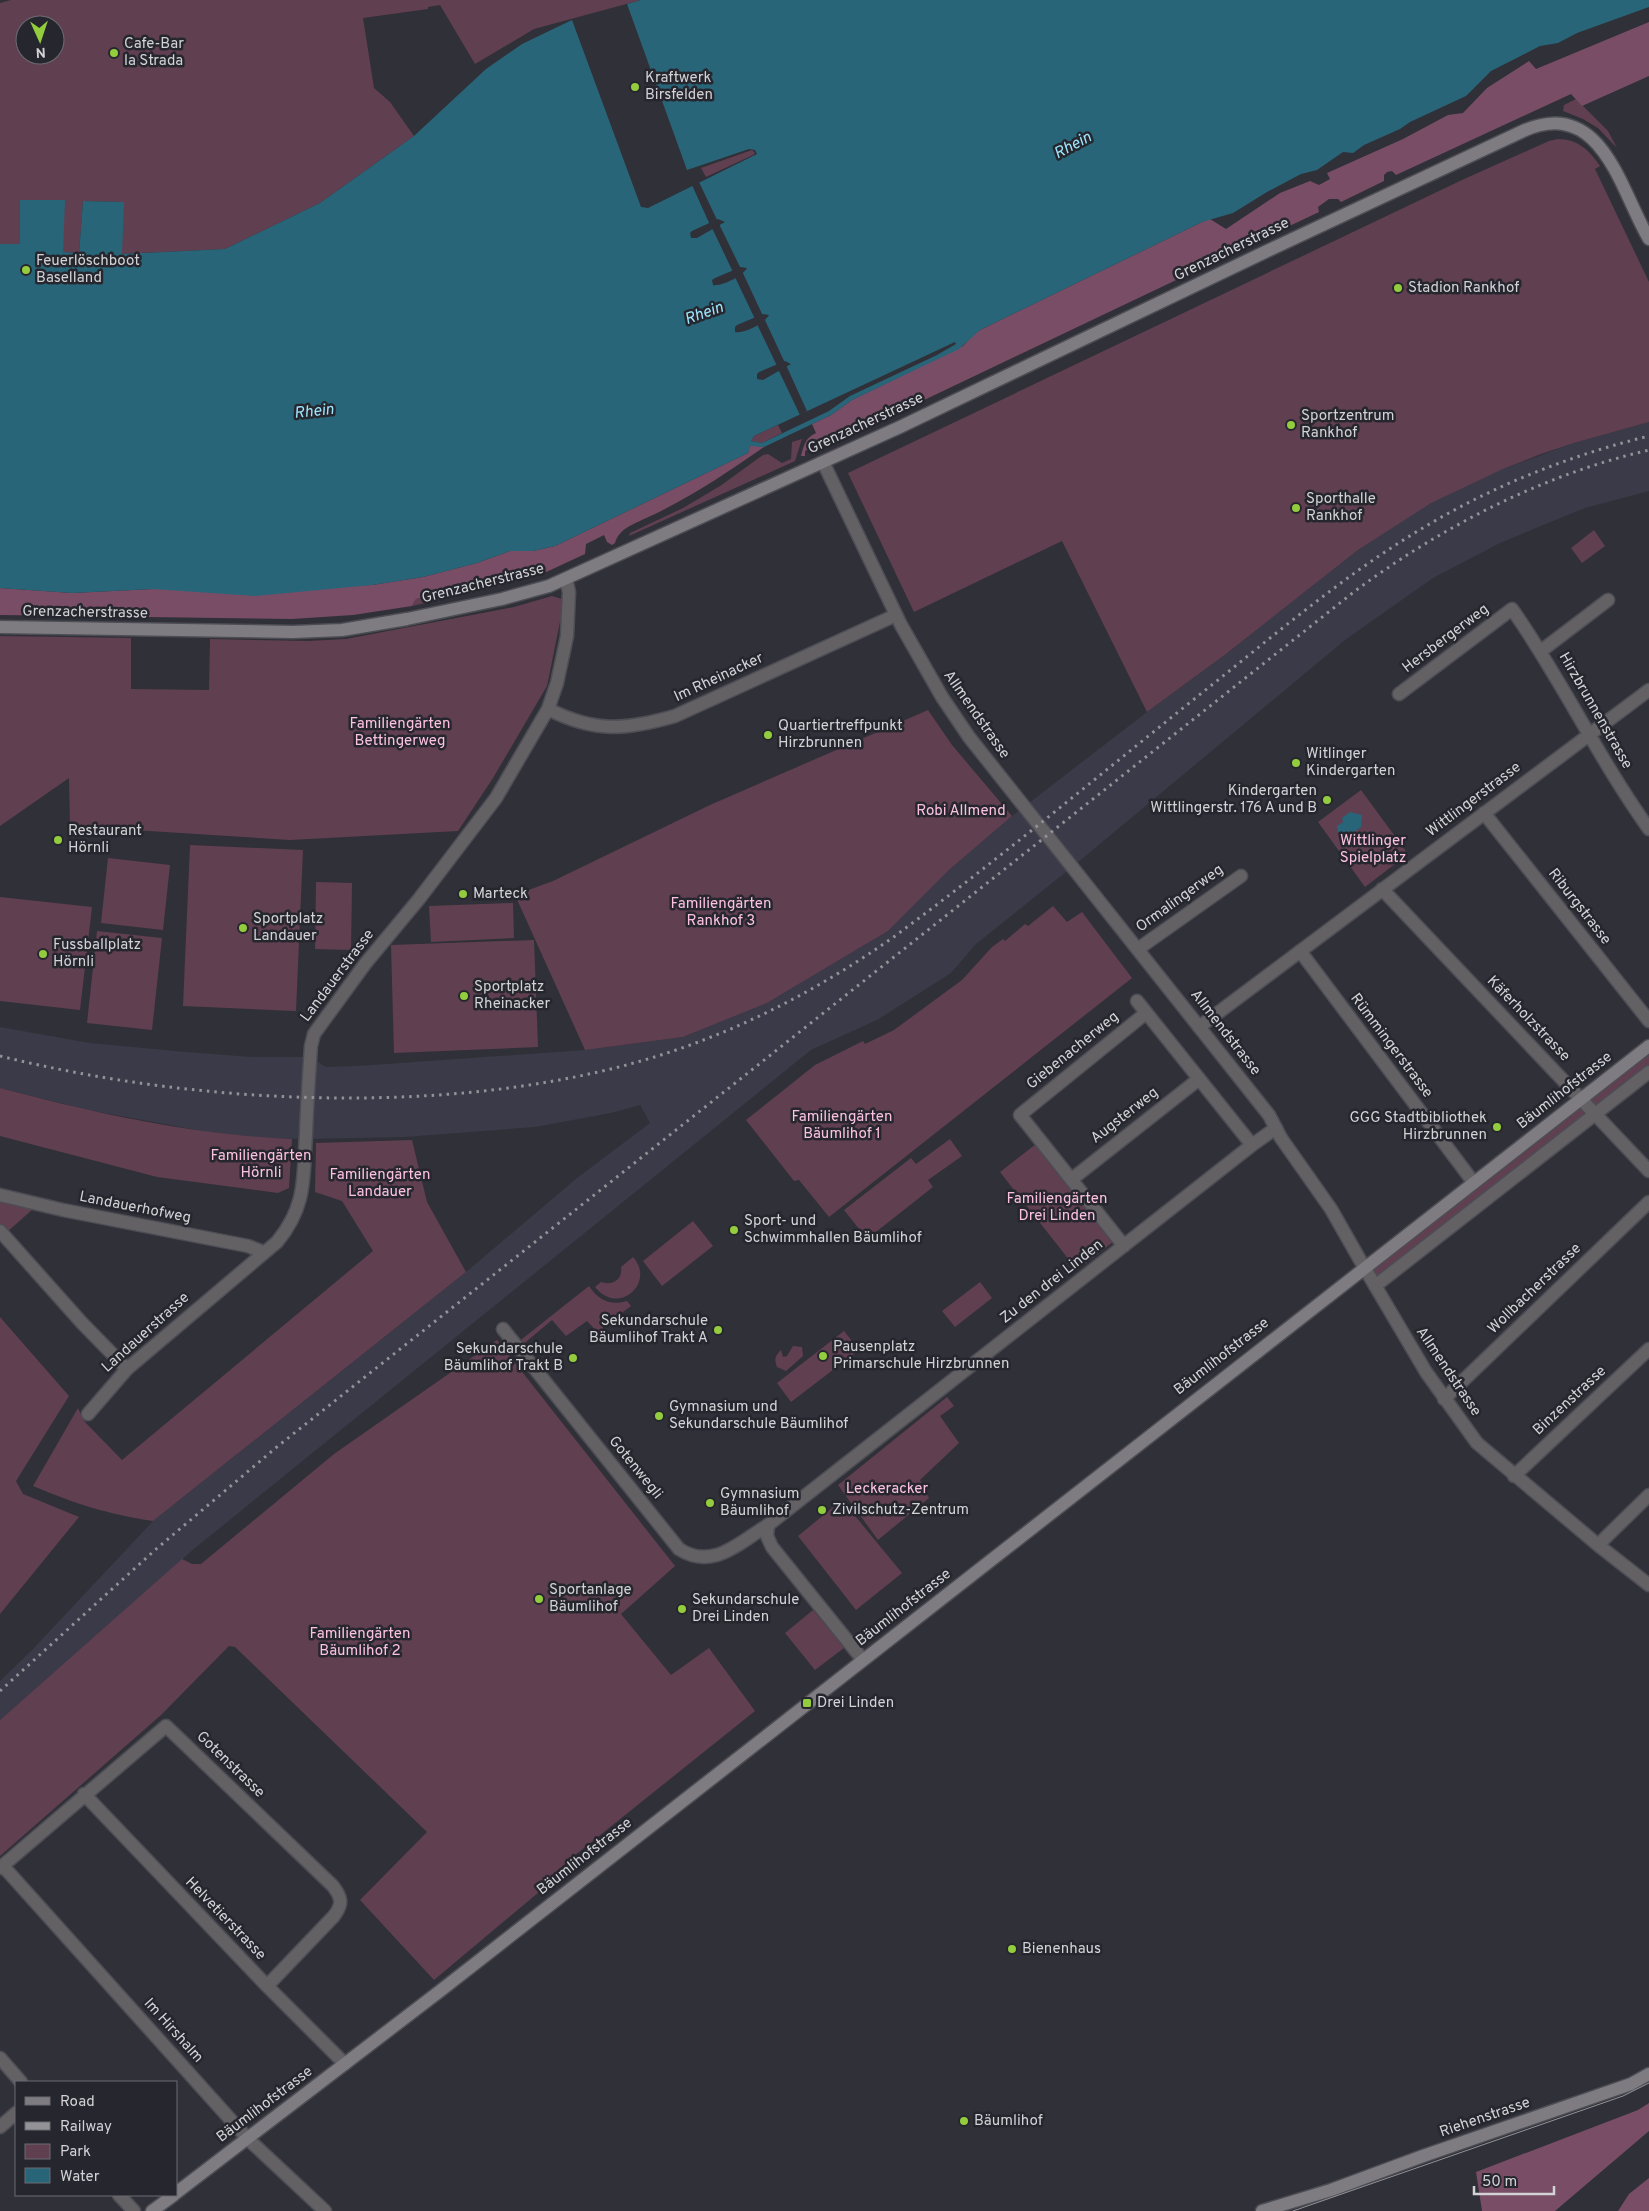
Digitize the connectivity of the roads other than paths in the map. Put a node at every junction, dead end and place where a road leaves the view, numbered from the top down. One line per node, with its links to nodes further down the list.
1 (1649, 239): 2 (main road, Grenzacherstrasse)
2 (823, 462): 3 (main road, Grenzacherstrasse); 6 (street, Allmendstrasse)
3 (566, 580): 7 (main road, Grenzacherstrasse); 11 (street, Landauerstrasse)
4 (1608, 600): 8 (street)
5 (1512, 609): 8 (street, Hirzbrunnenstrasse); 10 (street, Hersbergerweg)
6 (896, 615): 11 (street, Im Rheinacker); 17 (street, Allmendstrasse)
7 (0, 627)
8 (1542, 651): 12 (street, Hirzbrunnenstrasse)
9 (1649, 690): 12 (street, Wittlingerstrasse)
10 (1399, 694)
11 (548, 709): 37 (street, Landauerstrasse)
12 (1588, 736): 13 (street, Wittlingerstrasse); 14 (street, Hirzbrunnenstrasse)
13 (1484, 813): 16 (street, Wittlingerstrasse); 21 (street, Riburgstrasse)
14 (1649, 829)
15 (1241, 876): 17 (street, Ormalingerweg)
16 (1382, 889): 18 (street, Wittlingerstrasse); 26 (street, Käferholzstrasse)
17 (1138, 949): 22 (street, Allmendstrasse)
18 (1300, 952): 22 (street, Wittlingerstrasse); 32 (street, Rümmingerstrasse)
19 (1137, 1001): 20 (street)
20 (1146, 1013): 25 (street); 31 (street, Giebenacherweg)
21 (1649, 1022)
22 (1199, 1027): 28 (street, Allmendstrasse)
23 (1649, 1046): 26 (main road, Bäumlihofstrasse)
24 (1649, 1072): 27 (street)
25 (1199, 1079): 29 (street); 31 (street, Augsterweg)
26 (1582, 1099): 27 (street, Käferholzstrasse); 32 (main road, Bäumlihofstrasse)
27 (1596, 1114): 30 (street, Käferholzstrasse); 39 (street)
28 (1276, 1128): 29 (street, Zu den drei Linden); 38 (street, Allmendstrasse)
29 (1252, 1145): 36 (street, Zu den drei Linden)
30 (1649, 1171)
31 (1072, 1179): 36 (street)
32 (1474, 1183): 38 (main road, Bäumlihofstrasse)
33 (0, 1195): 37 (street, Landauerhofweg)
34 (1649, 1202): 43 (street, Wollbacherstrasse)
35 (0, 1231): 42 (street)
36 (1124, 1246): 47 (street, Zu den drei Linden)
37 (263, 1252): 42 (street, Landauerstrasse)
38 (1364, 1267): 39 (street, Allmendstrasse); 50 (main road, Bäumlihofstrasse)
39 (1375, 1286): 43 (street, Allmendstrasse)
40 (503, 1329): 47 (street, Gotenwegli)
41 (1649, 1349): 45 (street, Binzenstrasse)
42 (127, 1369): 44 (street, Landauerstrasse)
43 (1444, 1399): 45 (street, Allmendstrasse)
44 (88, 1414)
45 (1514, 1476): 48 (street, Allmendstrasse)
46 (1649, 1495): 48 (street)
47 (768, 1525): 50 (street)
48 (1598, 1545): 49 (street, Allmendstrasse)
49 (1649, 1584)
50 (863, 1660): 55 (main road, Bäumlihofstrasse)
51 (84, 1794): 52 (street, Gotenstrasse); 53 (street, Helvetierstrasse); 53 (street, Gotenstrasse)
52 (1, 1867): 60 (street, Im Hirshalm)
53 (267, 1986): 55 (street, Helvetierstrasse)
54 (0, 2058): 57 (street)
55 (344, 2064): 60 (main road, Bäumlihofstrasse)
56 (1649, 2074): 67 (main road, Riehenstrasse)
57 (20, 2081)
58 (15, 2114): 59 (street)
59 (0, 2127)
60 (248, 2139): 61 (main road, Bäumlihofstrasse); 66 (street, Im Hirshalm)
61 (178, 2192)
62 (121, 2196): 64 (street)
63 (172, 2196): 65 (main road, Bäumlihofstrasse)
64 (134, 2211)
65 (152, 2211)
66 (325, 2211)
67 (1262, 2211)

